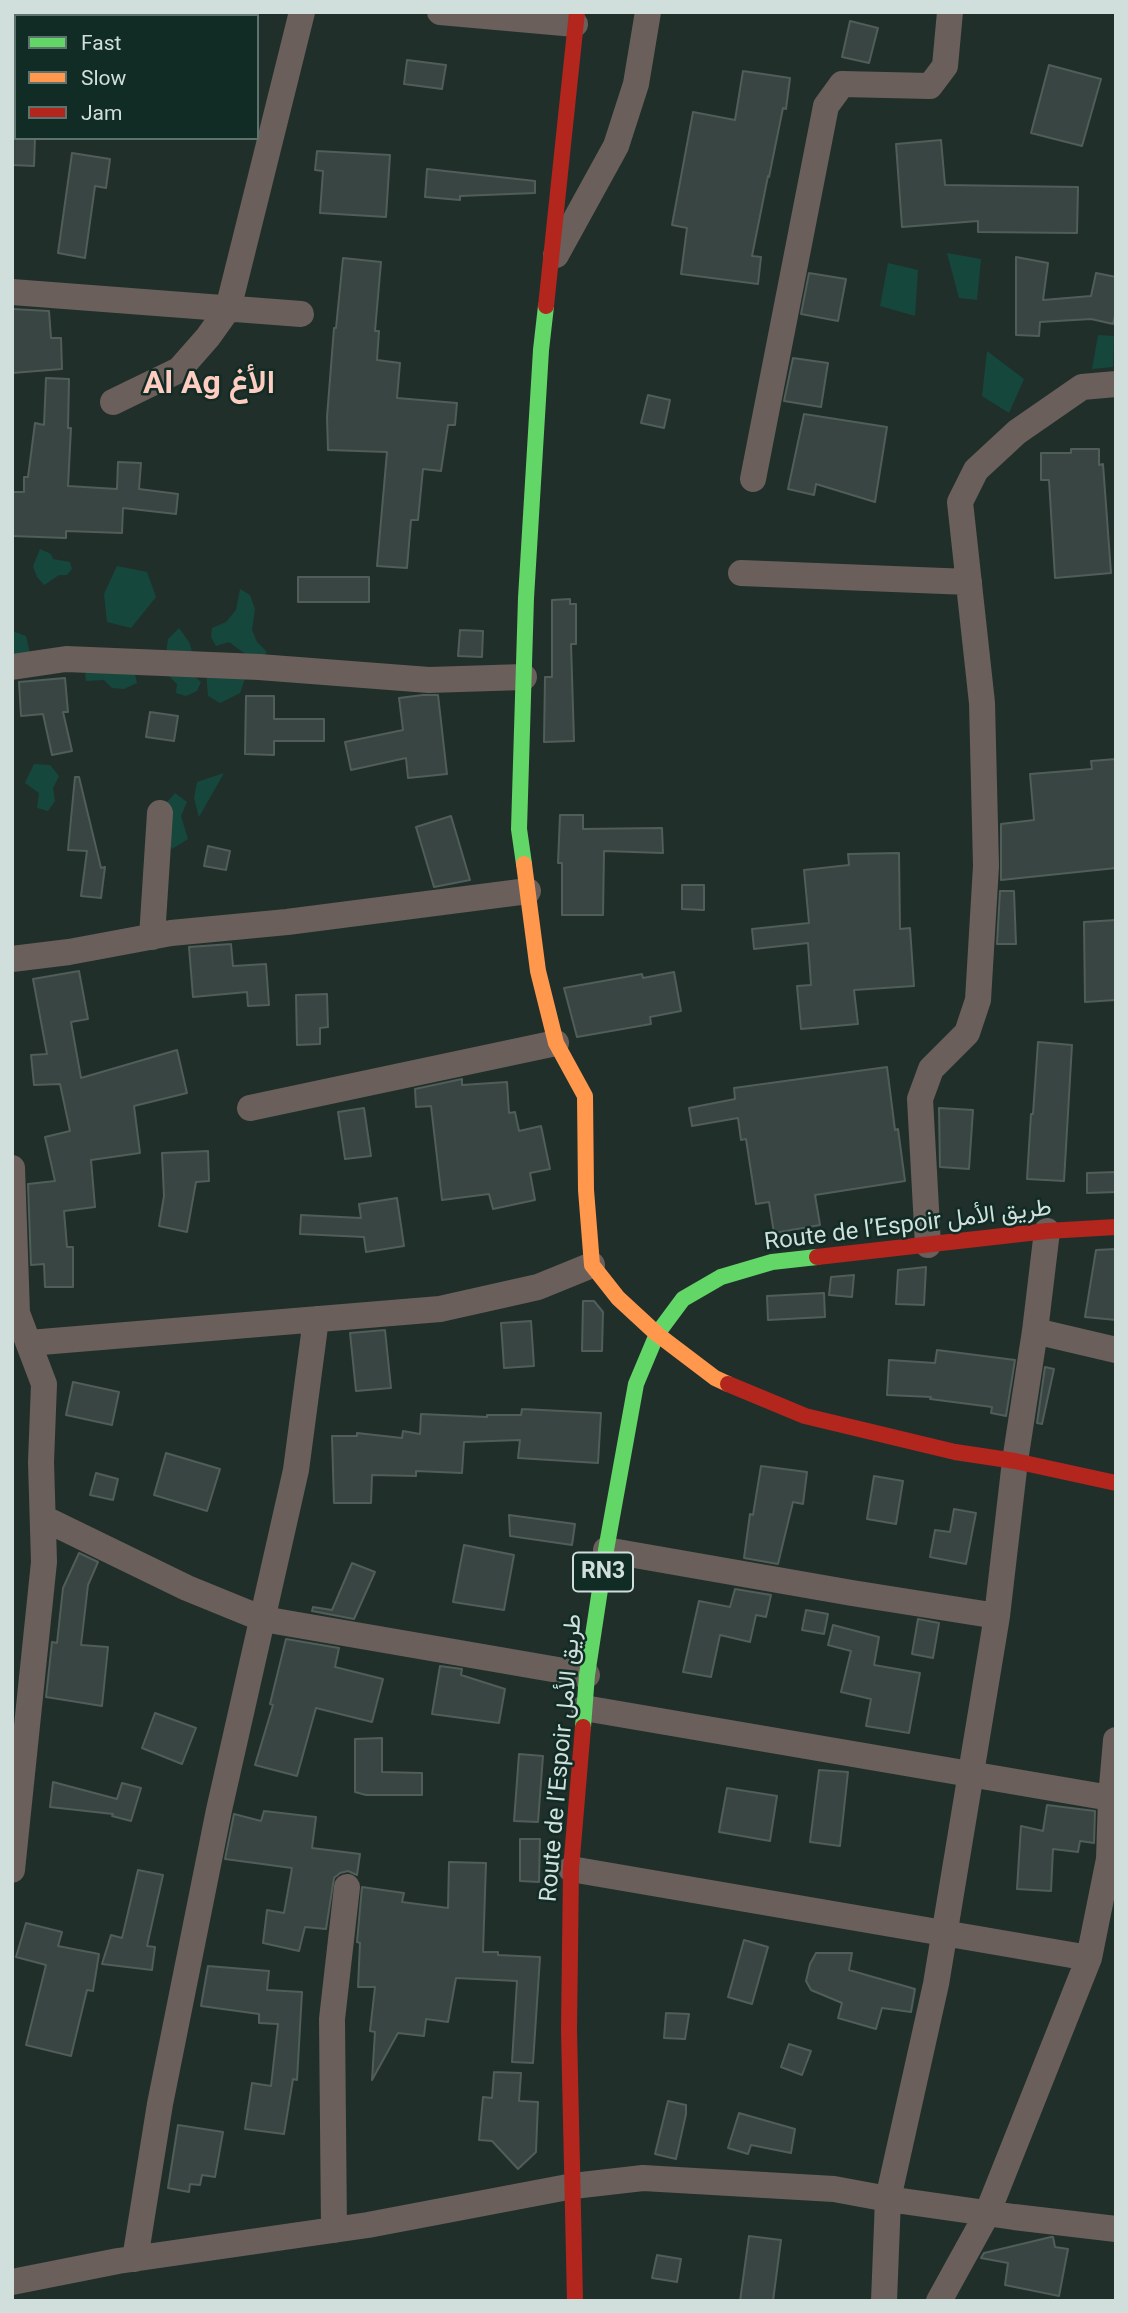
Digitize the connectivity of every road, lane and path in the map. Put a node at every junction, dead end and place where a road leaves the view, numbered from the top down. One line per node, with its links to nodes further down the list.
1 (302, 12): 8 (street)
2 (440, 12): 5 (street)
3 (648, 12): 6 (street)
4 (950, 12): 12 (street)
5 (576, 18): 6 (main road)
6 (550, 265): 16 (main road)
7 (12, 292): 8 (street)
8 (228, 309): 9 (street); 11 (street)
9 (300, 314)
10 (1116, 384): 14 (street)
11 (113, 402)
12 (752, 479)
13 (741, 573): 14 (street)
14 (969, 582): 26 (street)
15 (12, 667): 16 (street)
16 (524, 677): 18 (main road)
17 (160, 813): 19 (street)
18 (528, 891): 19 (street); 21 (main road)
19 (152, 937): 20 (street)
20 (12, 959)
21 (556, 1043): 22 (street); 27 (main road)
22 (250, 1108)
23 (12, 1168): 31 (street)
24 (1116, 1227): 25 (main road, Route de l’Espoir طريق الأمل / RN3)
25 (1047, 1231): 26 (main road, Route de l’Espoir طريق الأمل / RN3); 29 (street)
26 (928, 1245): 30 (main road, Route de l’Espoir طريق الأمل / RN3)
27 (592, 1265): 28 (street); 30 (main road)
28 (316, 1319): 31 (street); 38 (street)
29 (1035, 1331): 32 (street); 33 (street)
30 (657, 1334): 33 (main road); 36 (main road, Route de l’Espoir طريق الأمل / RN3)
31 (29, 1343): 35 (street)
32 (1116, 1350)
33 (1015, 1461): 34 (main road); 37 (street)
34 (1116, 1483)
35 (43, 1518): 38 (street); 45 (street)
36 (606, 1550): 37 (street); 39 (main road, Route de l’Espoir طريق الأمل / RN3)
37 (997, 1616): 42 (street)
38 (263, 1619): 39 (street); 54 (street)
39 (587, 1675): 40 (main road, Route de l’Espoir طريق الأمل / RN3)
40 (584, 1708): 42 (street); 44 (main road, Route de l’Espoir طريق الأمل / RN3)
41 (1116, 1740): 43 (street)
42 (971, 1774): 43 (street); 47 (street)
43 (1113, 1798): 48 (street)
44 (571, 1869): 47 (street); 49 (main road, Route de l’Espoir طريق الأمل / RN3)
45 (12, 1870)
46 (347, 1887): 53 (street)
47 (944, 1933): 48 (street); 50 (street)
48 (1089, 1958): 51 (street)
49 (573, 2186): 50 (street); 53 (street); 56 (main road, Route de l’Espoir طريق الأمل / RN3)
50 (888, 2199): 51 (street); 57 (street)
51 (987, 2214): 52 (street); 58 (street)
52 (1116, 2229)
53 (334, 2230): 54 (street)
54 (135, 2259): 55 (street)
55 (12, 2282)
56 (575, 2301)
57 (884, 2301)
58 (939, 2301)

